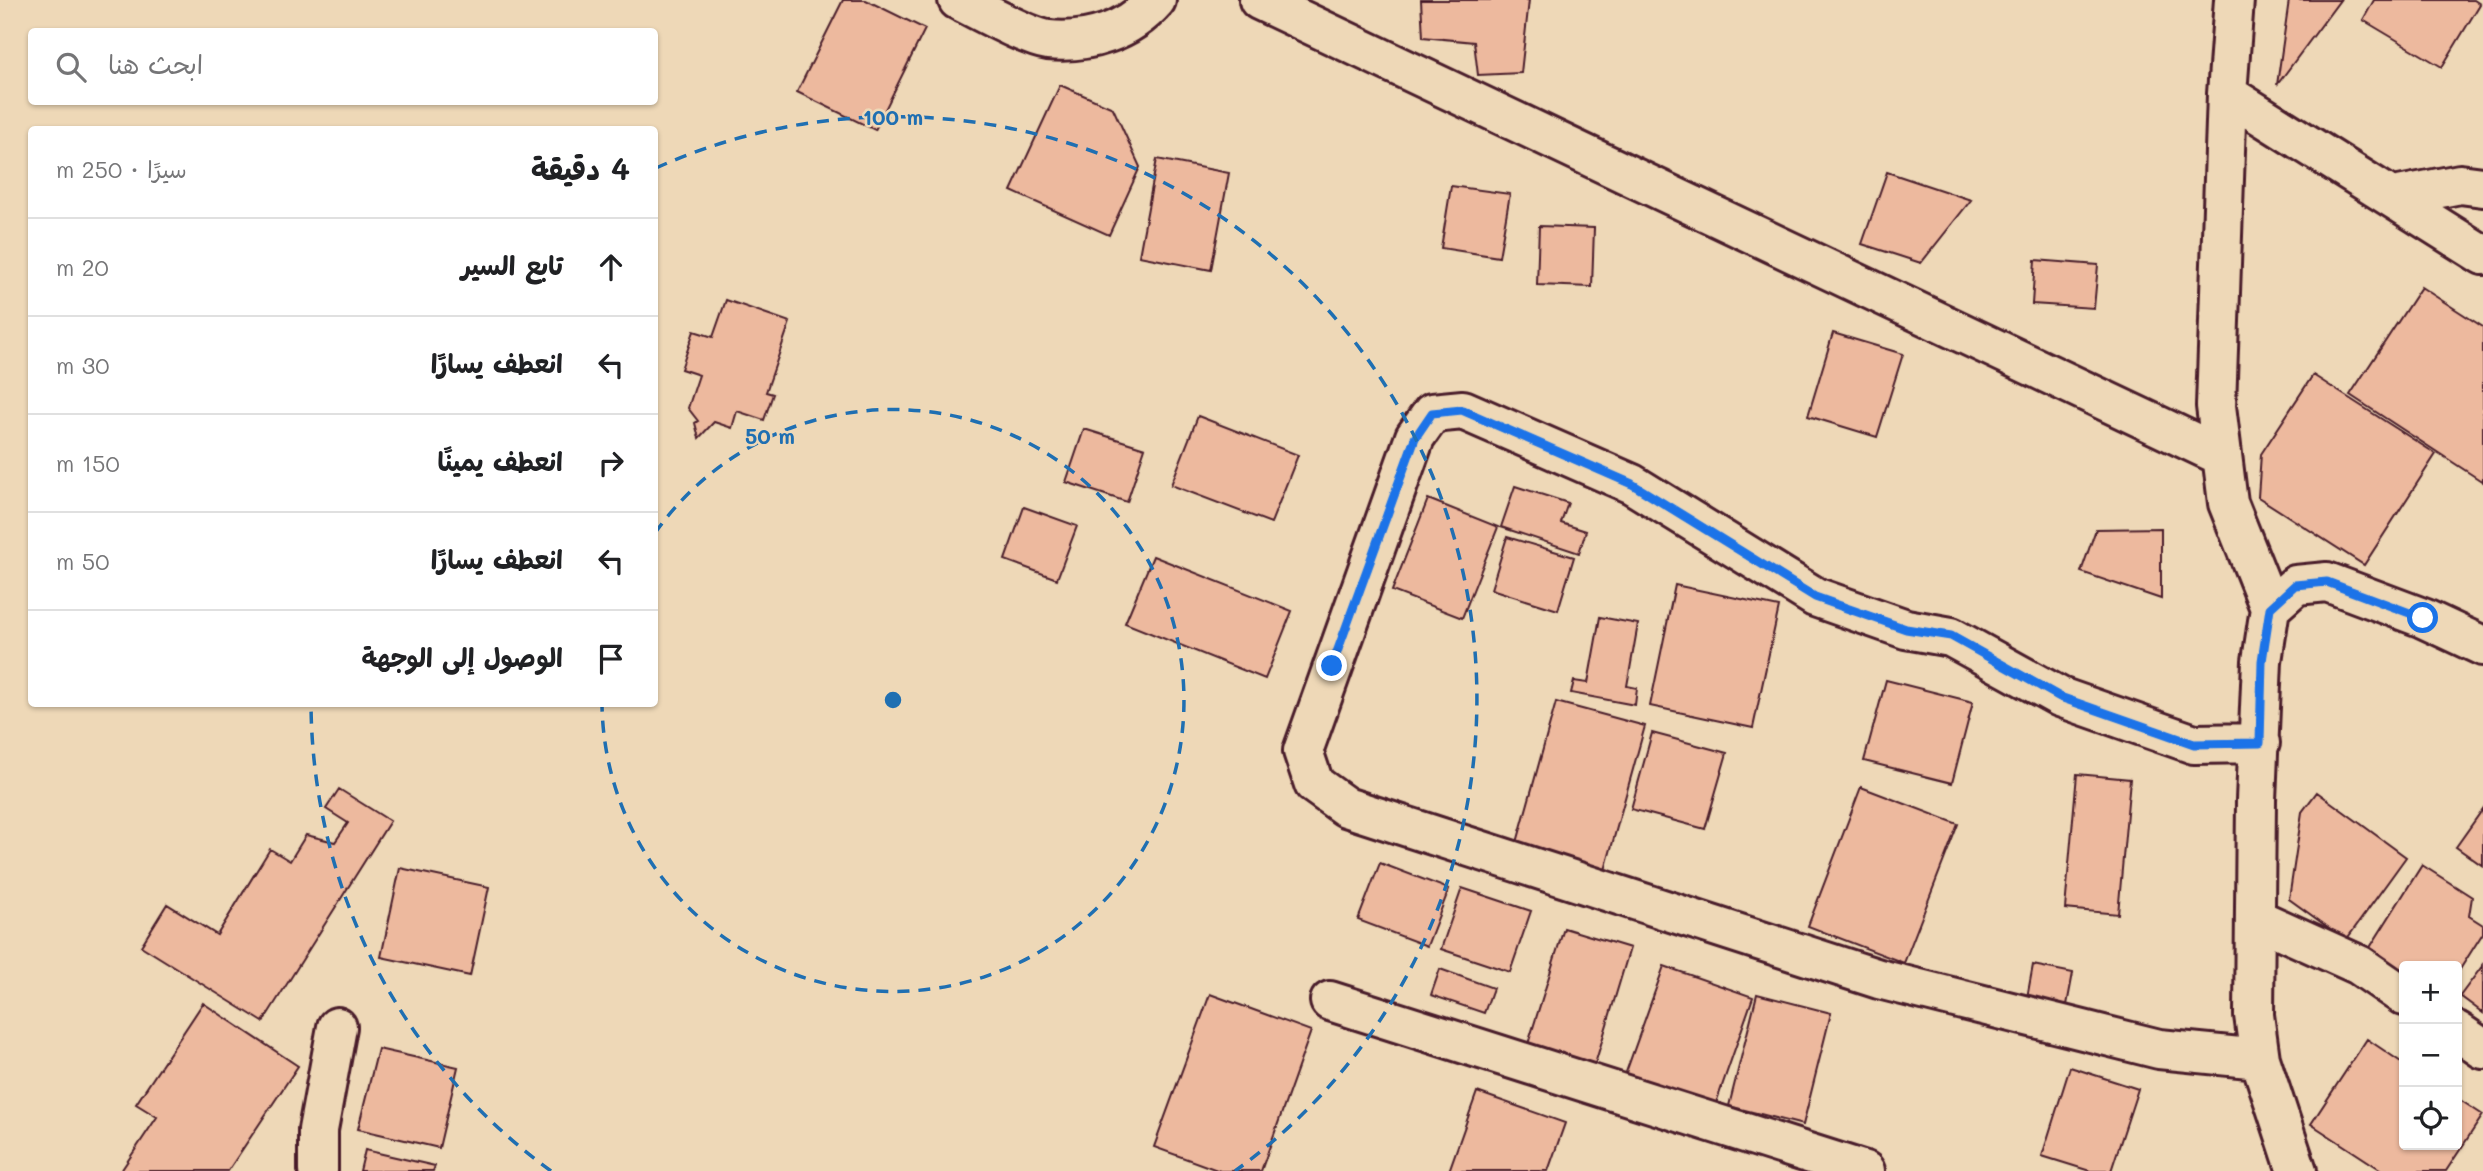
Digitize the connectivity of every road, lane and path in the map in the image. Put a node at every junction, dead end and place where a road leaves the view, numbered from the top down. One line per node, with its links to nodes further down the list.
1 (958, 0): 2 (street)
2 (1156, 0)
3 (1259, 0): 9 (street)
4 (2234, 0): 5 (street)
5 (2227, 94): 7 (street); 9 (street)
6 (2483, 187): 7 (street)
7 (2394, 197): 8 (street)
8 (2483, 255)
9 (2222, 456): 10 (street)
10 (2270, 608): 11 (street); 12 (street)
11 (2483, 646)
12 (2260, 743): 13 (street); 19 (street)
13 (2255, 918): 14 (street); 19 (street)
14 (2399, 993)
15 (1329, 1001): 21 (street)
16 (337, 1027): 20 (street)
17 (2462, 1034): 18 (street)
18 (2483, 1049)
19 (2260, 1059): 22 (street)
20 (318, 1171)
21 (1865, 1171)
22 (2297, 1171)

